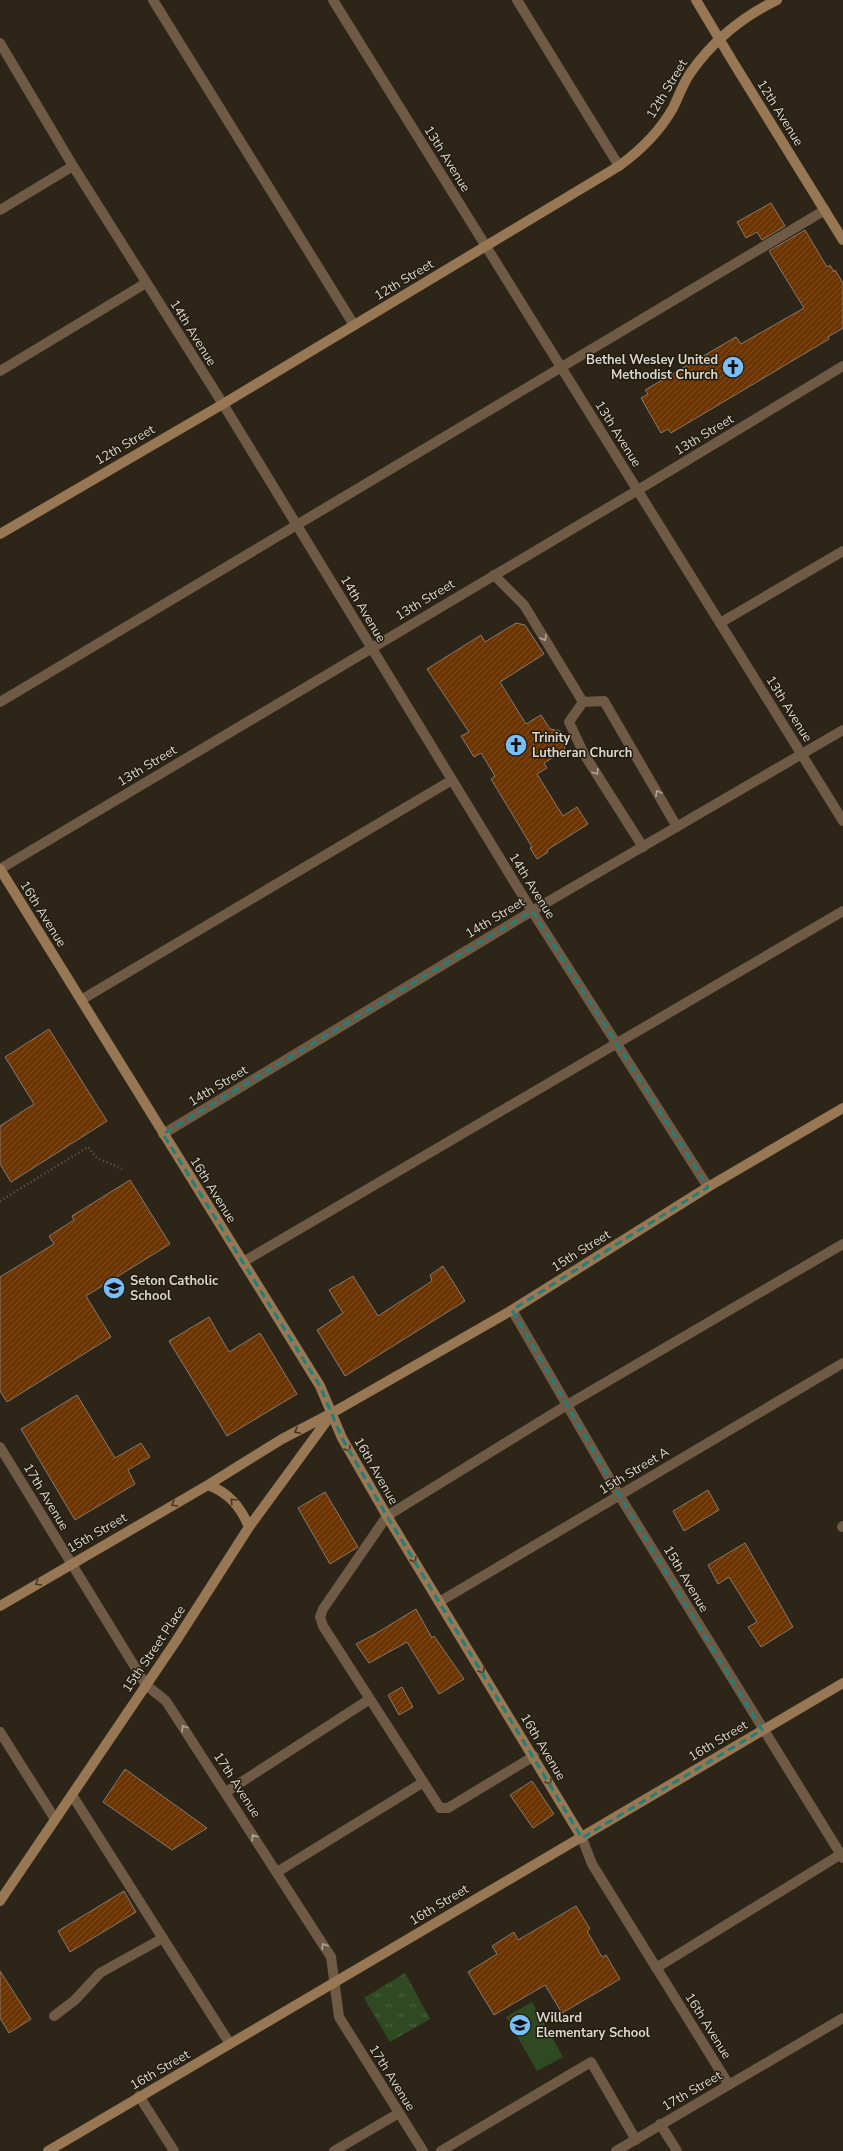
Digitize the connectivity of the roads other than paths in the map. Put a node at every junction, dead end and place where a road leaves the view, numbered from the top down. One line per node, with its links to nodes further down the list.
1 (152, 0): 15 (street)
2 (334, 0): 13 (street, 13th Avenue)
3 (517, 0): 9 (street)
4 (696, 0): 6 (street, 12th Avenue)
5 (777, 0): 6 (street, 12th Street)
6 (720, 38): 9 (street, 12th Street); 11 (street, 12th Avenue)
7 (0, 44): 8 (street, 14th Avenue)
8 (73, 166): 10 (street); 14 (street, 14th Avenue)
9 (620, 166): 13 (street, 12th Street)
10 (0, 210)
11 (825, 210): 12 (street, 12th Avenue); 17 (street)
12 (843, 240)
13 (485, 246): 15 (street, 12th Street); 17 (street, 13th Avenue)
14 (146, 283): 18 (street); 19 (street, 14th Avenue)
15 (354, 324): 19 (street, 12th Street)
16 (843, 366): 20 (street, 13th Street)
17 (561, 367): 20 (street, 13th Avenue); 21 (street)
18 (0, 371)
19 (223, 404): 21 (street, 14th Avenue); 22 (street, 12th Street)
20 (638, 490): 24 (street, 13th Street); 25 (street, 13th Avenue)
21 (296, 524): 26 (street, 14th Avenue); 27 (street)
22 (0, 534)
23 (843, 551): 25 (street)
24 (494, 575): 26 (street, 13th Street); 28 (street, one-way to 28)
25 (720, 624): 30 (street, 13th Avenue)
26 (371, 648): 31 (street, 14th Avenue); 35 (street, 13th Street)
27 (0, 702)
28 (583, 702): 33 (street, one-way to 28); 34 (street, one-way to 34)
29 (843, 730): 30 (street, 14th Street)
30 (802, 755): 32 (street, 13th Avenue); 33 (street, 14th Street)
31 (452, 780): 36 (street, 14th Avenue); 38 (street)
32 (843, 820)
33 (677, 826): 34 (street, 14th Street)
34 (642, 847): 36 (street, 14th Street)
35 (0, 869): 38 (street, 16th Avenue)
36 (532, 911): 39 (street, 14th Avenue); 41 (street, 14th Street)
37 (843, 911): 39 (street)
38 (81, 1000): 41 (street, 16th Avenue)
39 (616, 1043): 42 (street, 14th Avenue); 44 (street)
40 (843, 1108): 42 (street, 15th Street)
41 (163, 1134): 44 (street, 16th Avenue)
42 (708, 1187): 45 (street, 15th Street)
43 (843, 1244): 47 (street)
44 (242, 1262): 48 (street, 16th Avenue)
45 (512, 1310): 47 (street, 15th Avenue); 48 (street, 15th Street)
46 (843, 1363): 51 (street, 15th Street A)
47 (567, 1405): 51 (street, 15th Avenue); 52 (street)
48 (332, 1413): 50 (street, 15th Street, one-way to 50); 52 (street, 16th Avenue, one-way to 52); 53 (street, 15th Street Place)
49 (0, 1447): 54 (street, 17th Avenue)
50 (208, 1485): 53 (street, one-way to 50); 54 (street, 15th Street, one-way to 54)
51 (619, 1495): 55 (street, 15th Street A); 60 (street, 15th Avenue)
52 (387, 1516): 55 (street, 16th Avenue, one-way to 55); 59 (street)
53 (249, 1527): 58 (street, 15th Street Place)
54 (71, 1563): 56 (street, 15th Street, one-way to 56); 58 (street, 17th Avenue)
55 (439, 1602): 62 (street, 16th Avenue, one-way to 62)
56 (0, 1606)
57 (843, 1683): 60 (street, 16th Street)
58 (146, 1685): 64 (street, 17th Avenue, one-way to 58); 65 (street, 15th Street Place)
59 (370, 1699): 63 (street); 64 (street)
60 (762, 1730): 67 (street, 16th Street); 68 (street, 15th Avenue)
61 (0, 1732): 66 (street)
62 (534, 1756): 63 (street); 67 (street, 16th Avenue, one-way to 67)
63 (422, 1783): 69 (street)
64 (226, 1792): 69 (street, 17th Avenue, one-way to 64)
65 (72, 1795): 66 (street, 15th Street Place); 71 (street)
66 (55, 1819): 70 (street, 15th Street Place)
67 (582, 1838): 72 (street, 16th Avenue); 73 (street, 16th Street)
68 (842, 1855): 72 (street)
69 (277, 1872): 73 (street, 17th Avenue, one-way to 69)
70 (0, 1901)
71 (163, 1938): 74 (street); 76 (street)
72 (656, 1968): 77 (street, 16th Avenue)
73 (333, 1983): 76 (street, 16th Street); 79 (street, 17th Avenue)
74 (54, 2016)
75 (843, 2018): 77 (street, 17th Street)
76 (230, 2044): 78 (street, 16th Street)
77 (729, 2085): 80 (street, 17th Street)
78 (139, 2096): 82 (street, 16th Street); 83 (street)
79 (400, 2113): 84 (street); 85 (street, 17th Avenue)
80 (660, 2124): 81 (street, 17th Street); 88 (street)
81 (636, 2140): 86 (street); 87 (street, 17th Street)
82 (48, 2151)
83 (174, 2151)
84 (334, 2151)
85 (423, 2151)
86 (440, 2151)
87 (616, 2151)
88 (677, 2151)

